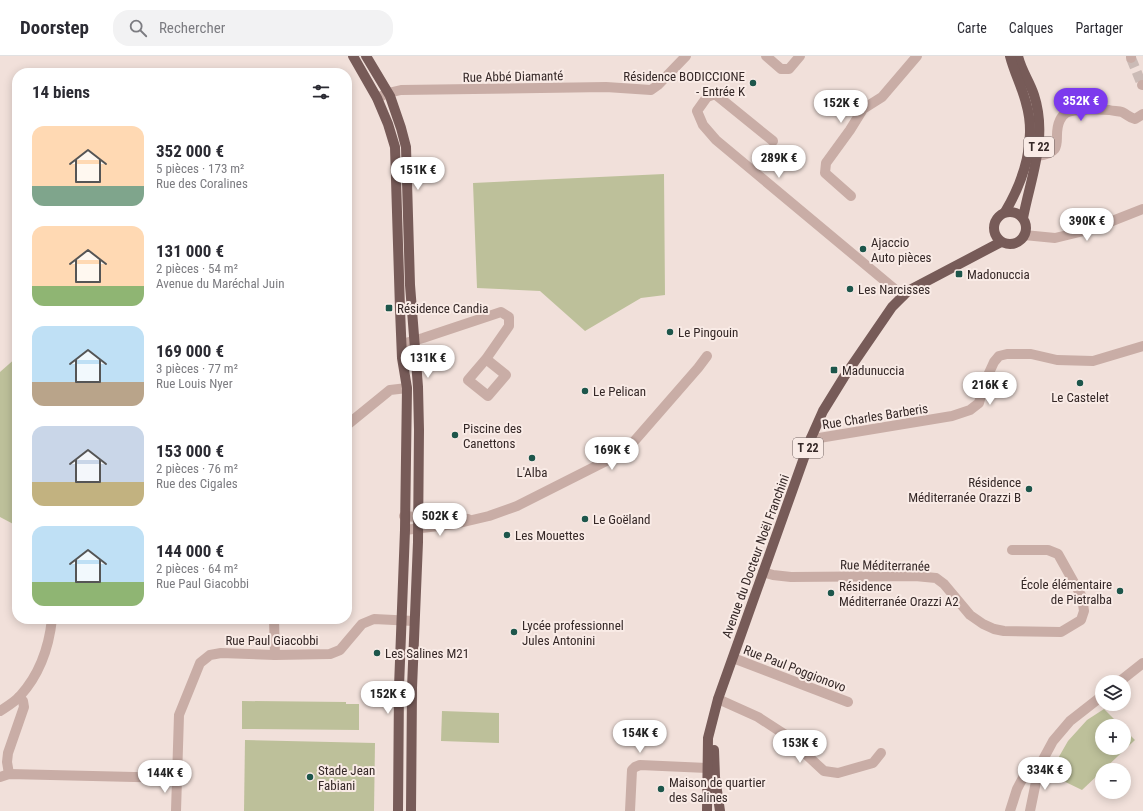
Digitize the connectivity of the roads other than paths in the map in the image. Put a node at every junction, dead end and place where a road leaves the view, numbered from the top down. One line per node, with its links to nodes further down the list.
1 (353, 56): 10 (main road)
2 (366, 56): 9 (main road)
3 (686, 56): 9 (street, Rue Abbé Diamanté)
4 (766, 56): 5 (street)
5 (800, 56)
6 (917, 56): 14 (street)
7 (1010, 56): 16 (main road, T 22)
8 (1018, 56): 13 (main road, T 22)
9 (388, 92): 10 (street, Rue Abbé Diamanté); 21 (main road)
10 (378, 98): 22 (main road)
11 (1143, 114): 13 (street)
12 (773, 141): 20 (street)
13 (1037, 156): 17 (main road, T 22)
14 (851, 196)
15 (1143, 209): 18 (street)
16 (1005, 212): 17 (main road); 19 (main road)
17 (1023, 218): 18 (main road)
18 (1024, 235): 19 (main road)
19 (1001, 242): 20 (main road, Avenue du Docteur Noël Franchini / T 22)
20 (903, 296): 28 (main road, Avenue du Docteur Noël Franchini / T 22)
21 (414, 341): 22 (street); 25 (street); 30 (main road)
22 (402, 344): 26 (main road)
23 (1143, 346): 28 (street, Rue Charles Barberis)
24 (707, 356): 31 (street)
25 (486, 359)
26 (407, 388): 27 (street); 29 (main road)
27 (352, 421)
28 (811, 438): 35 (main road, Avenue du Docteur Noël Franchini / T 22)
29 (404, 516): 30 (street); 32 (main road)
30 (419, 518): 31 (street); 33 (main road)
31 (472, 520): 33 (street)
32 (405, 530): 33 (street); 36 (main road)
33 (418, 530): 37 (main road)
34 (1012, 550): 35 (street, Rue Méditerranée)
35 (763, 572): 41 (main road, Avenue du Docteur Noël Franchini / T 22)
36 (401, 620): 37 (street, Rue Paul Giacobbi); 40 (street, Rue Paul Giacobbi); 56 (main road)
37 (414, 621): 57 (main road)
38 (51, 624): 44 (street)
39 (274, 624): 40 (street)
40 (275, 654): 54 (street, Rue Paul Giacobbi)
41 (733, 658): 45 (main road, Avenue du Docteur Noël Franchini / T 22); 47 (street, Rue Paul Poggionovo)
42 (1143, 663): 43 (street)
43 (1128, 675)
44 (19, 697): 48 (street); 53 (street)
45 (718, 699): 49 (main road, Avenue du Docteur Noël Franchini / T 22); 50 (street)
46 (1095, 701): 51 (street)
47 (848, 702)
48 (0, 711)
49 (712, 724): 52 (main road, Avenue du Docteur Noël Franchini / T 22); 60 (main road, Avenue du Docteur Noël Franchini / T 22)
50 (881, 754)
51 (1039, 767): 61 (street); 62 (street)
52 (707, 768): 58 (street); 59 (main road, Avenue du Docteur Noël Franchini / T 22)
53 (4, 776): 54 (street)
54 (176, 778): 55 (street, Rue Paul Giacobbi)
55 (176, 811)
56 (398, 811)
57 (410, 811)
58 (630, 811)
59 (707, 811)
60 (720, 811)
61 (1010, 811)
62 (1030, 811)

